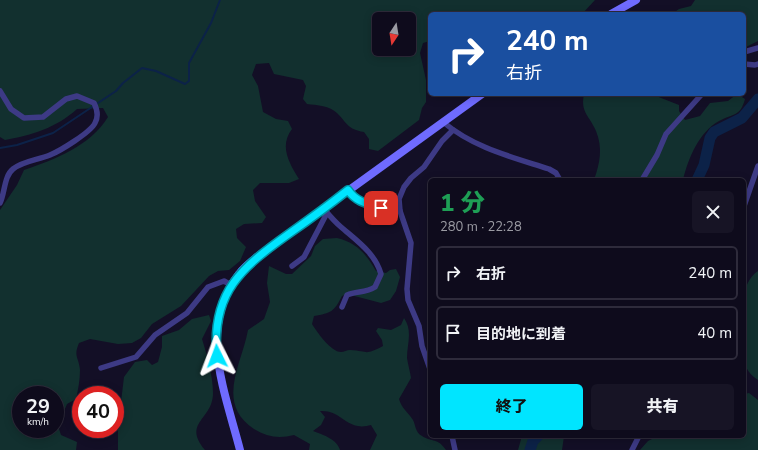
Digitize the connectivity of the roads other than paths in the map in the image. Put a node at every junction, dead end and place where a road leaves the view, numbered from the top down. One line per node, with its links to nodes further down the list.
1 (636, 0): 2 (street)
2 (614, 12)
3 (758, 48): 4 (street)
4 (746, 51)
5 (746, 64): 6 (street)
6 (758, 64)
7 (0, 91): 17 (street)
8 (479, 96): 10 (street)
9 (700, 96): 14 (street)
10 (443, 122): 11 (street); 15 (street)
11 (452, 130): 13 (street); 19 (street)
12 (758, 166): 16 (street)
13 (559, 178)
14 (644, 178)
15 (348, 190): 18 (street); 19 (street)
16 (746, 200)
17 (0, 203)
18 (326, 211): 20 (street); 21 (street); 22 (street)
19 (400, 211): 23 (street)
20 (292, 266)
21 (231, 285): 24 (street); 27 (street)
22 (342, 307)
23 (428, 363)
24 (101, 368)
25 (452, 438): 28 (street)
26 (638, 438): 29 (street)
27 (240, 450)
28 (455, 450)
29 (632, 450)

